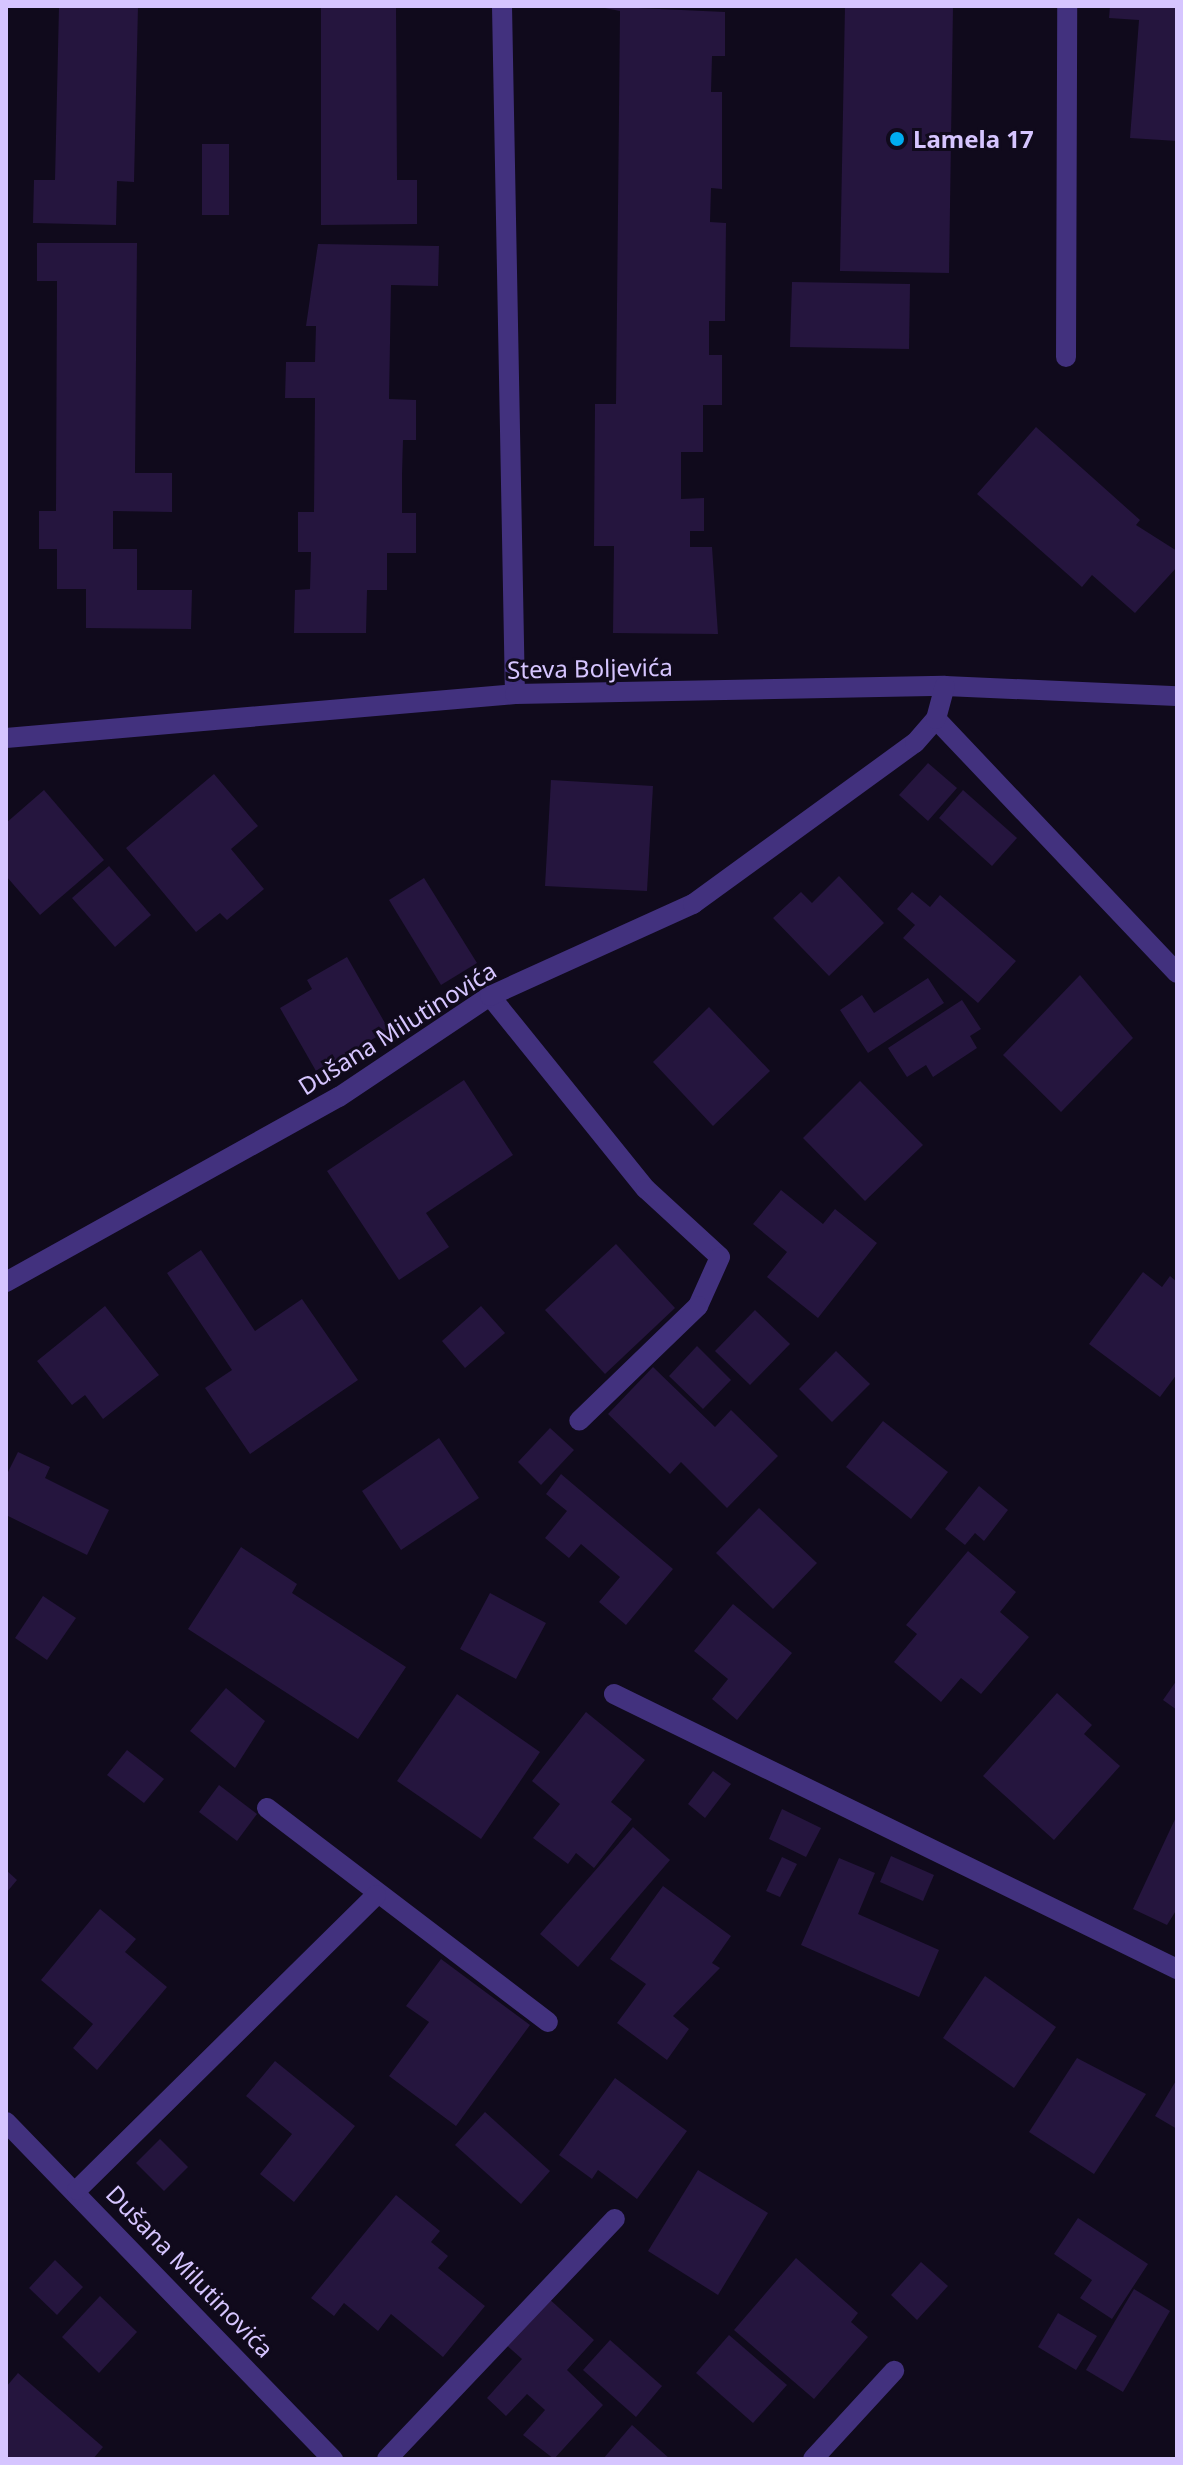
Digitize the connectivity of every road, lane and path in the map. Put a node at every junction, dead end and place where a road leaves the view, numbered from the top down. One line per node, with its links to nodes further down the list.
1 (502, 6): 5 (street)
2 (1067, 6): 3 (street)
3 (1066, 357)
4 (945, 686): 5 (street, Steva Boljevića); 6 (street, Steva Boljevića); 7 (street)
5 (515, 694): 8 (street, Steva Boljevića)
6 (1177, 696)
7 (936, 719): 9 (street); 10 (street, Dušana Milutinovića)
8 (6, 738)
9 (1177, 973)
10 (490, 996): 11 (street, Dušana Milutinovića); 12 (street)
11 (6, 1282)
12 (579, 1421)
13 (614, 1694): 16 (street)
14 (267, 1808): 15 (street)
15 (376, 1895): 17 (street); 19 (street)
16 (1177, 1969)
17 (548, 2022)
18 (6, 2122): 19 (street, Dušana Milutinovića)
19 (77, 2190): 22 (street, Dušana Milutinovića)
20 (615, 2219): 23 (street)
21 (894, 2371): 24 (street)
22 (333, 2459)
23 (387, 2459)
24 (813, 2459)

